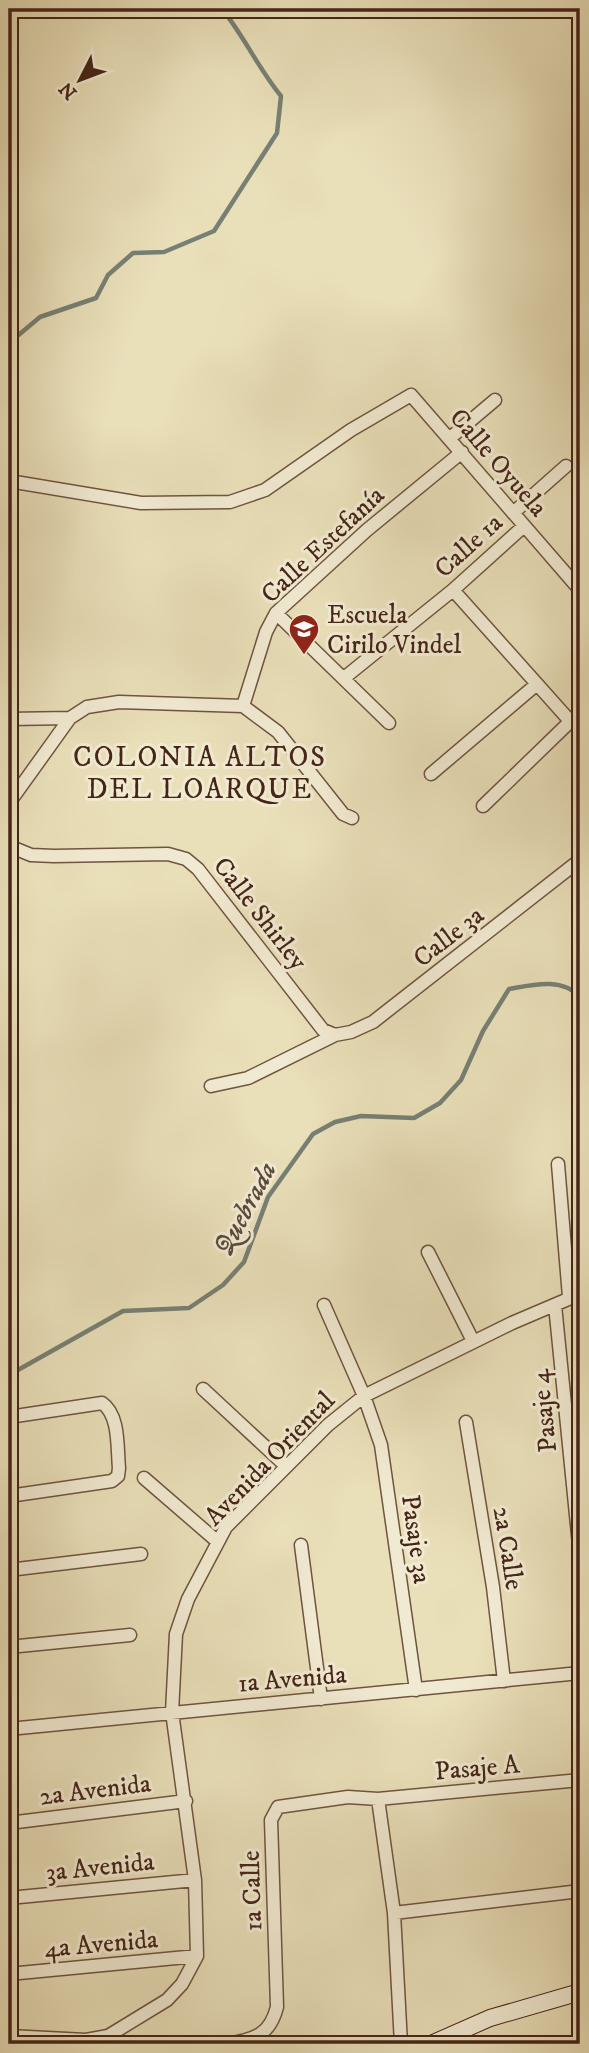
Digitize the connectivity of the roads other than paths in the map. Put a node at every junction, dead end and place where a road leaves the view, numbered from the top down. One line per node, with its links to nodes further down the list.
1 (495, 400): 2 (street)
2 (450, 439): 3 (street, Calle Oyuela); 5 (street, Calle Oyuela)
3 (462, 452): 6 (street, Calle Oyuela); 10 (street, Calle Estefanía)
4 (566, 466): 6 (street, Calle 1a)
5 (9, 481)
6 (513, 513): 7 (street, Calle Oyuela)
7 (524, 526): 8 (street, Calle 1a); 9 (street, Calle Oyuela)
8 (453, 590): 11 (street, Calle 1a); 12 (street)
9 (580, 590)
10 (276, 613): 11 (street); 13 (street, Calle Estefanía)
11 (344, 678): 18 (street)
12 (537, 684): 17 (street); 19 (street)
13 (243, 706): 15 (street); 22 (street)
14 (580, 712): 17 (street)
15 (70, 718): 16 (street); 20 (street)
16 (9, 719)
17 (570, 721): 21 (street)
18 (389, 723)
19 (430, 774)
20 (9, 803)
21 (483, 806)
22 (352, 818)
23 (9, 846): 25 (street, Calle Shirley)
24 (580, 860): 25 (street, Calle 3a)
25 (335, 1035): 26 (street, Calle 3a)
26 (211, 1086)
27 (558, 1164): 29 (street)
28 (428, 1252): 32 (street)
29 (575, 1296): 31 (street, Avenida Oriental)
30 (324, 1305): 34 (street, Pasaje 3a)
31 (555, 1305): 32 (street, Avenida Oriental); 43 (street, Pasaje 4)
32 (473, 1341): 34 (street, Avenida Oriental)
33 (203, 1389): 37 (street)
34 (364, 1396): 37 (street, Avenida Oriental); 49 (street, Pasaje 3a)
35 (9, 1417): 39 (street)
36 (466, 1422): 48 (street, 2a Calle)
37 (286, 1466): 40 (street, Avenida Oriental)
38 (144, 1478): 40 (street)
39 (9, 1496)
40 (218, 1542): 51 (street, Avenida Oriental)
41 (301, 1545): 50 (street)
42 (141, 1554): 44 (street)
43 (580, 1555)
44 (9, 1570)
45 (130, 1635): 46 (street)
46 (9, 1647)
47 (580, 1673): 48 (street, 1a Avenida)
48 (504, 1681): 49 (street, 1a Avenida)
49 (416, 1690): 50 (street, 1a Avenida)
50 (321, 1699): 51 (street, 1a Avenida)
51 (172, 1712): 52 (street, 1a Avenida); 55 (street, Avenida Oriental)
52 (9, 1729)
53 (580, 1780): 54 (street, Pasaje A)
54 (378, 1799): 60 (street); 66 (street, 1a Calle)
55 (186, 1801): 56 (street, 2a Avenida); 57 (street, Avenida Oriental)
56 (9, 1823)
57 (195, 1880): 59 (street, 3a Avenida); 61 (street, Avenida Oriental)
58 (580, 1891): 60 (street)
59 (9, 1898)
60 (394, 1913): 67 (street)
61 (197, 1956): 62 (street, 4a Avenida); 65 (street)
62 (9, 1974)
63 (580, 1993): 68 (main road)
64 (9, 2036): 65 (street)
65 (110, 2040)
66 (228, 2044)
67 (401, 2044)
68 (430, 2044)

